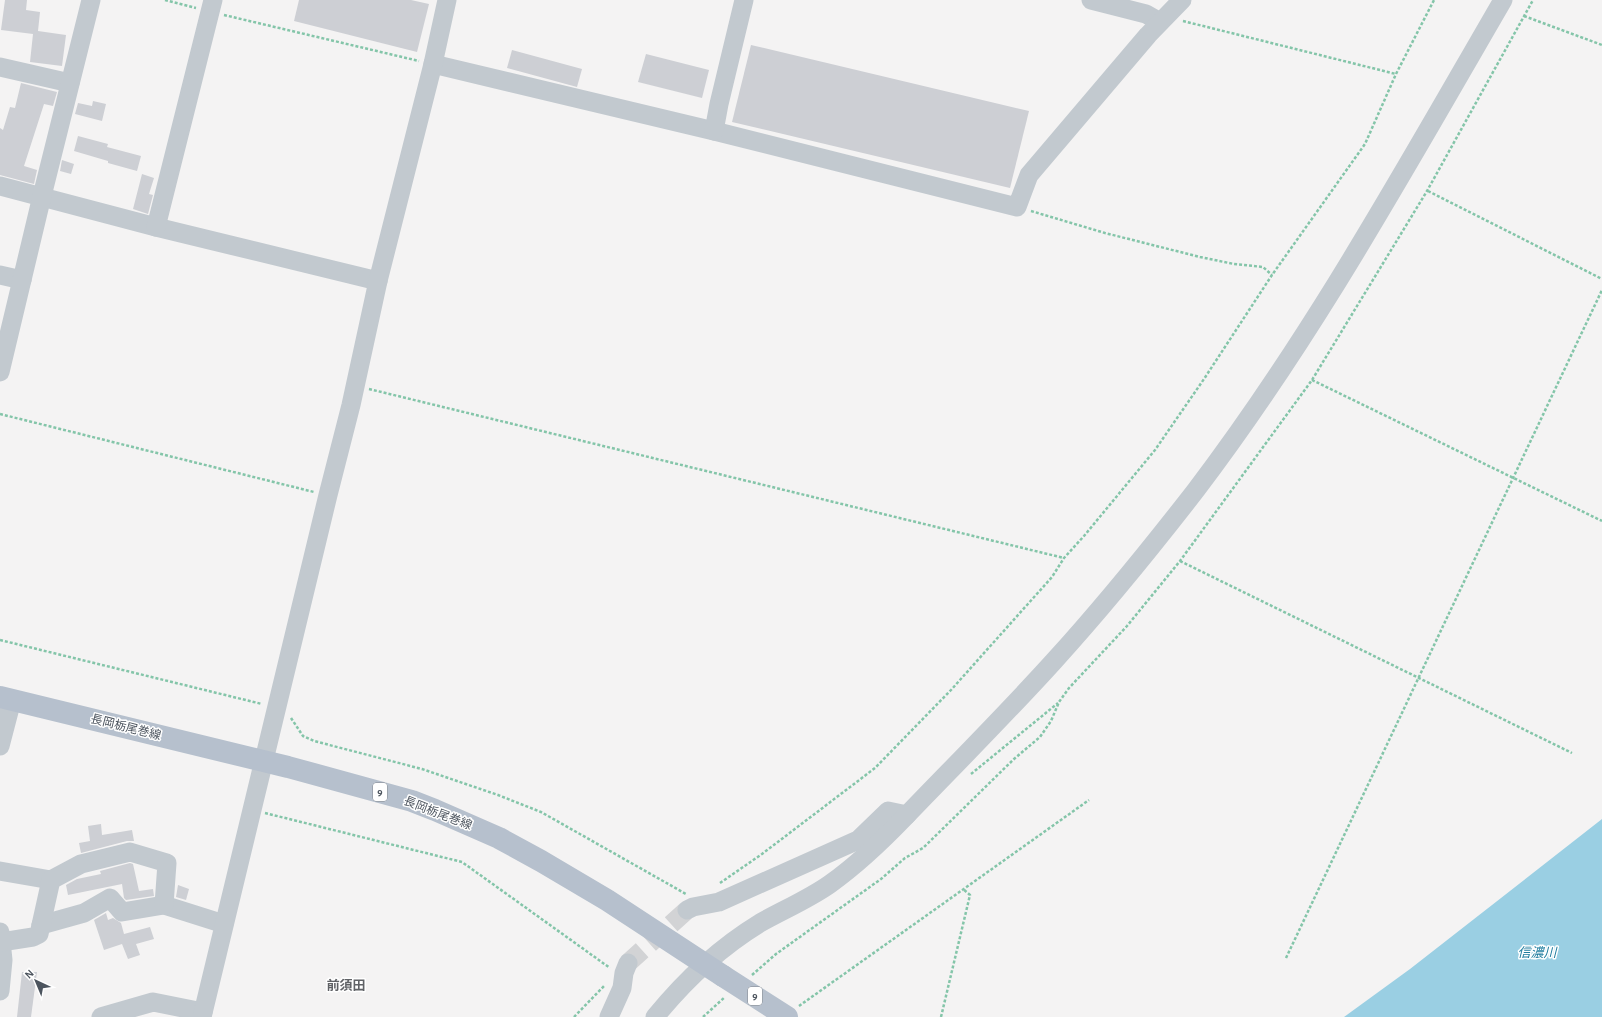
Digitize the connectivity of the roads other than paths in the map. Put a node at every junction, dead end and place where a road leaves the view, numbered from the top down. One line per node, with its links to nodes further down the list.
1 (91, 0): 11 (street)
2 (447, 0): 9 (street)
3 (744, 0): 12 (street)
4 (1091, 0): 8 (street)
5 (1182, 0): 8 (street)
6 (1503, 0): 23 (street)
7 (212, 6): 15 (street)
8 (1160, 22): 12 (street)
9 (433, 64): 12 (street); 18 (street)
10 (0, 67): 11 (street)
11 (70, 83): 14 (street)
12 (714, 131)
13 (0, 186): 14 (street)
14 (42, 196): 15 (street); 17 (street)
15 (156, 227): 18 (street)
16 (0, 275): 17 (street)
17 (22, 280): 19 (street)
18 (378, 281): 22 (street)
19 (0, 370)
20 (6, 698): 21 (street); 22 (main road, 長岡栃尾巻線 / 9)
21 (0, 746)
22 (264, 761): 28 (street); 31 (main road, 長岡栃尾巻線 / 9)
23 (907, 815): 26 (street); 31 (street)
24 (0, 871): 25 (street)
25 (51, 880): 27 (street); 29 (street)
26 (687, 902)
27 (164, 905): 28 (street); 29 (street)
28 (224, 924): 35 (street)
29 (41, 925): 30 (street)
30 (1, 937): 33 (street)
31 (706, 964): 34 (main road, 長岡栃尾巻線 / 9, bridge); 38 (street)
32 (622, 969): 37 (street)
33 (0, 991)
34 (794, 1011)
35 (202, 1014): 36 (street)
36 (101, 1017)
37 (609, 1017)
38 (655, 1017)

